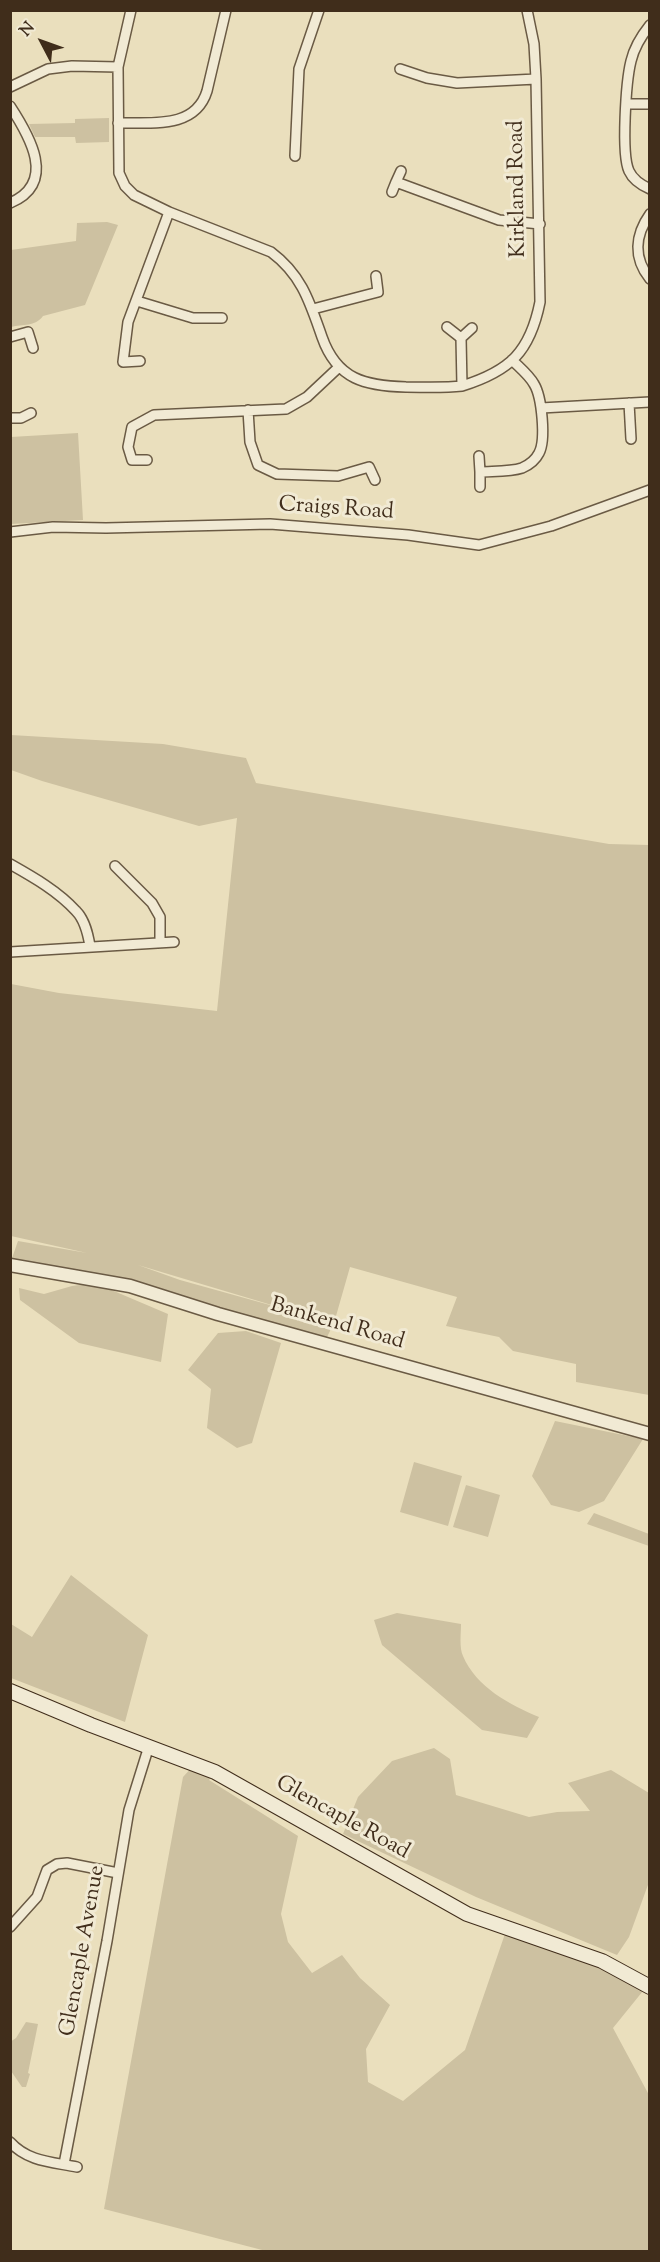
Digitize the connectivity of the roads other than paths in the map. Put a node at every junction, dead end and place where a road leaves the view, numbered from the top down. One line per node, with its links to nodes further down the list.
1 (131, 10): 6 (street)
2 (226, 10): 13 (street)
3 (319, 10): 14 (street)
4 (527, 10): 8 (street, Kirkland Road)
5 (650, 24): 10 (street)
6 (118, 68): 9 (street); 13 (street)
7 (400, 69): 8 (street)
8 (536, 79): 22 (street, Kirkland Road)
9 (10, 87)
10 (626, 104): 11 (street); 17 (street)
11 (650, 104)
12 (10, 106): 19 (street)
13 (118, 123): 20 (street)
14 (295, 156)
15 (401, 171): 16 (street)
16 (396, 182): 18 (street); 22 (street)
17 (650, 189)
18 (392, 192)
19 (10, 203)
20 (169, 212): 25 (street); 26 (street)
21 (650, 214): 24 (street)
22 (540, 224): 35 (street, Kirkland Road)
23 (376, 276): 26 (street)
24 (650, 279)
25 (137, 301): 27 (street); 36 (street)
26 (313, 309): 37 (street)
27 (204, 318): 28 (street); 31 (street)
28 (222, 318)
29 (447, 327): 33 (street)
30 (472, 328): 33 (street)
31 (203, 329)
32 (10, 337): 34 (street)
33 (461, 338): 38 (street)
34 (33, 348)
35 (512, 360): 38 (street, Kirkland Road); 41 (street)
36 (140, 361)
37 (339, 367): 38 (street, Kirkland Road); 42 (street)
38 (462, 386)
39 (650, 402): 40 (street)
40 (629, 404): 41 (street); 45 (street)
41 (541, 408): 48 (street)
42 (248, 410): 47 (street); 49 (street)
43 (30, 413): 44 (street)
44 (10, 418)
45 (631, 439)
46 (479, 456): 48 (street)
47 (147, 460)
48 (480, 472): 50 (street)
49 (375, 480)
50 (480, 487)
51 (650, 490): 52 (street, Craigs Road)
52 (10, 532)
53 (10, 864): 57 (street)
54 (115, 866): 56 (street)
55 (174, 942): 56 (street)
56 (160, 943): 57 (street)
57 (90, 946): 58 (street)
58 (10, 952)
59 (10, 1265): 60 (street, Bankend Road)
60 (650, 1434)
61 (10, 1691): 62 (main road, Glencaple Road)
62 (149, 1746): 63 (street, Glencaple Avenue); 65 (main road, Glencaple Road)
63 (118, 1873): 64 (street); 67 (street, Glencaple Avenue)
64 (10, 1927)
65 (650, 1988)
66 (10, 2142): 67 (street)
67 (64, 2164): 68 (street)
68 (77, 2167)

